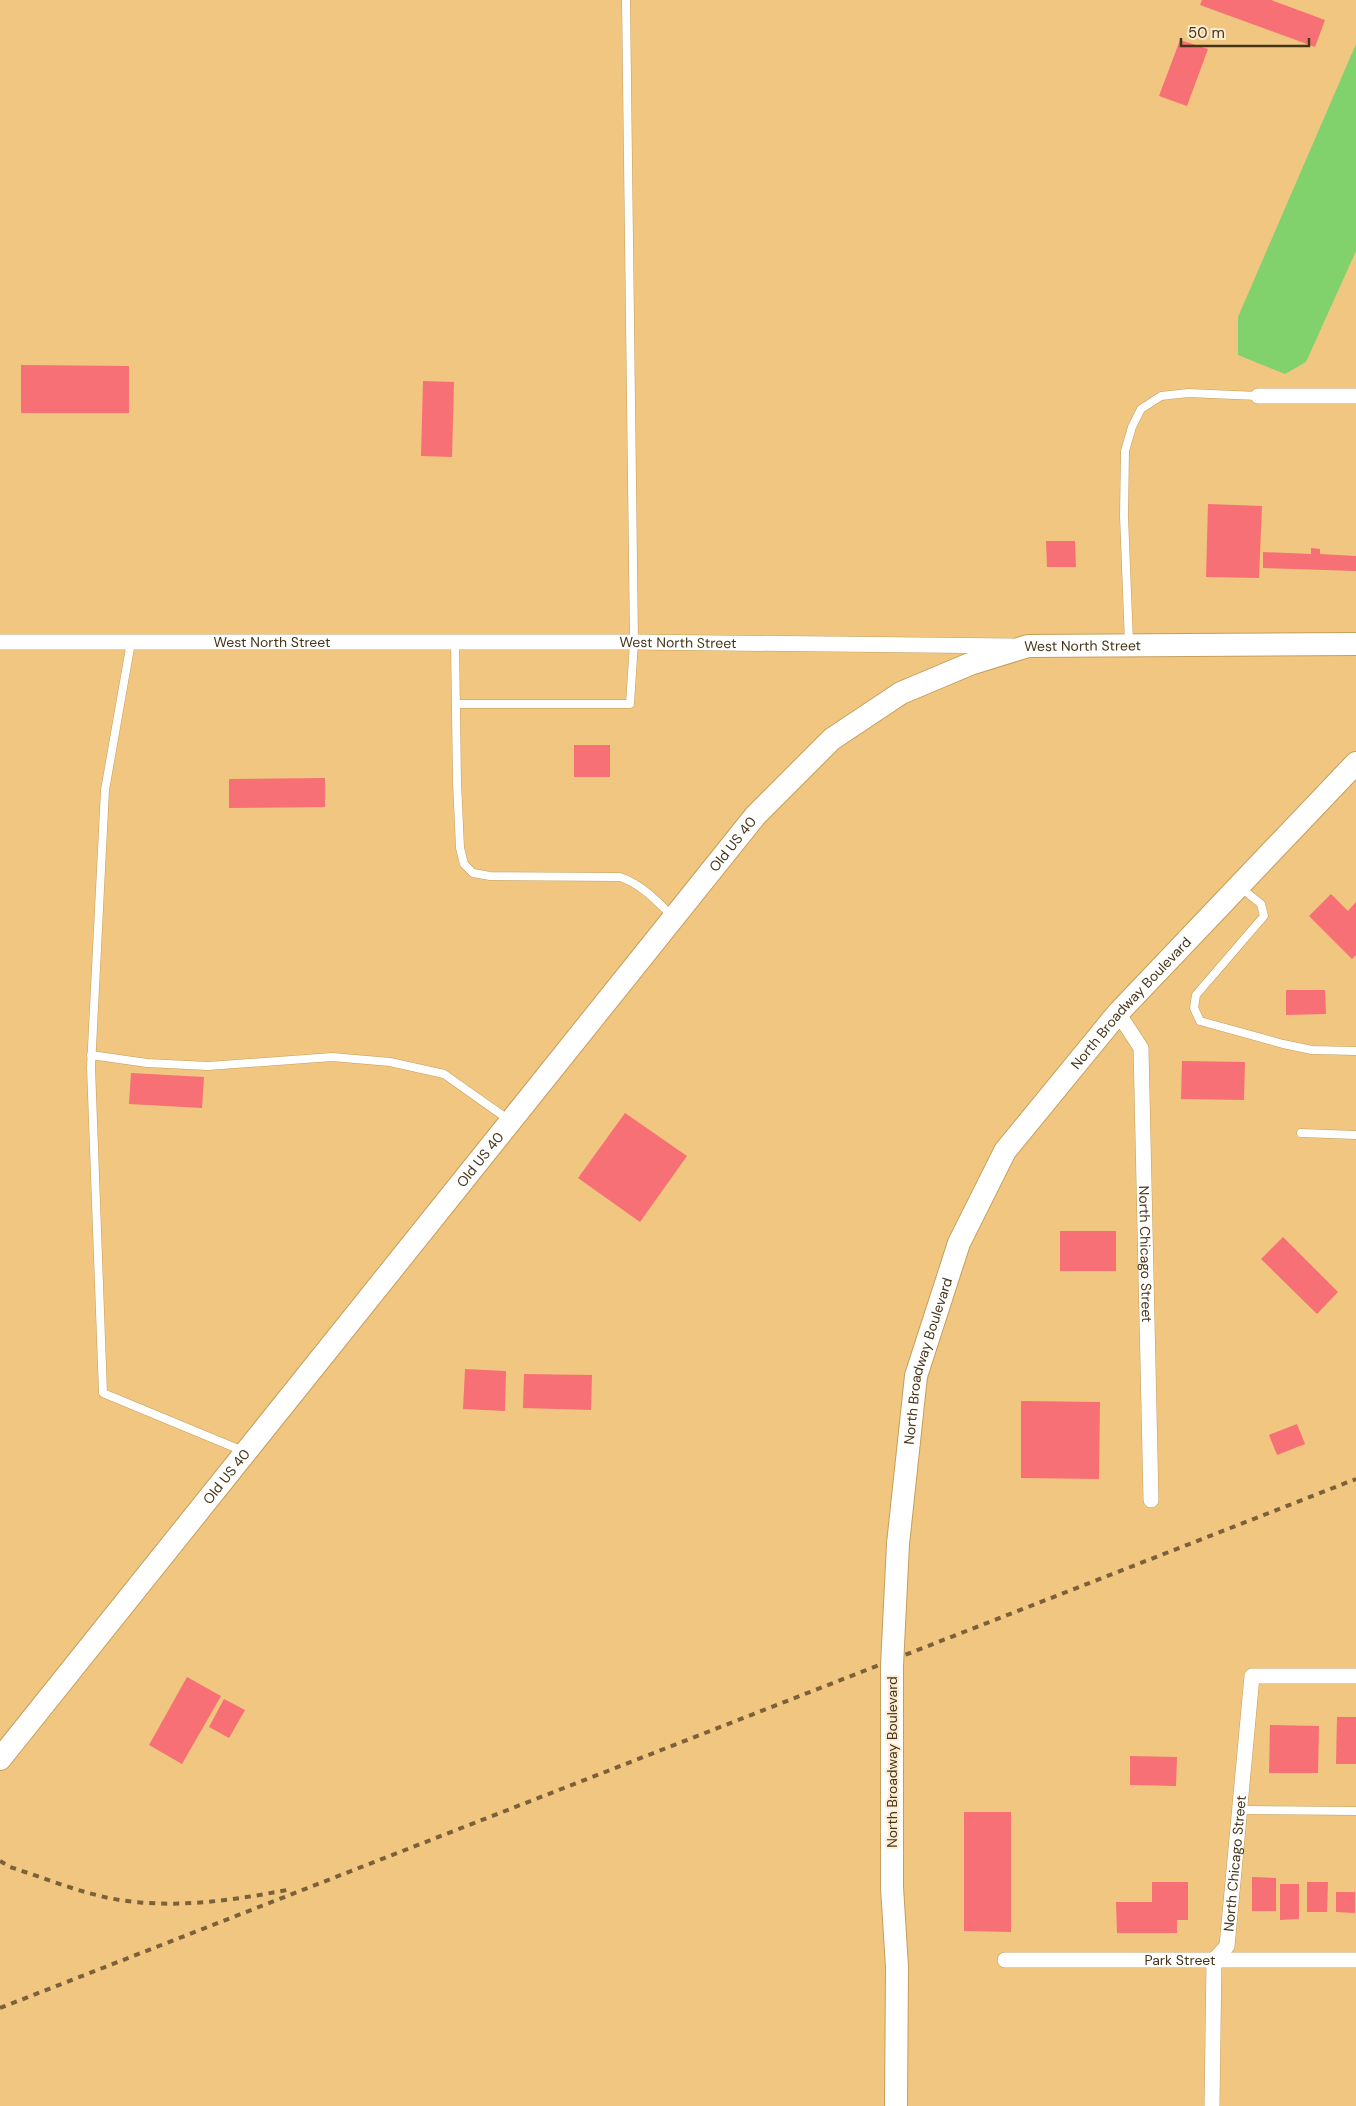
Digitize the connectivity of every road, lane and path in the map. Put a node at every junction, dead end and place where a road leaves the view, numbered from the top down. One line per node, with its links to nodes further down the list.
1 (626, 0): 7 (lane)
2 (1258, 396): 3 (street); 10 (lane)
3 (1356, 396)
4 (0, 642): 5 (street, West North Street)
5 (130, 642): 6 (street, West North Street); 17 (lane)
6 (455, 642): 7 (street, West North Street); 11 (lane)
7 (634, 642): 9 (street, West North Street); 11 (lane)
8 (1356, 644): 10 (street, West North Street)
9 (1028, 646): 10 (street, West North Street); 14 (street, Old US 40)
10 (1129, 646)
11 (456, 704): 14 (lane)
12 (1356, 763): 13 (street, North Broadway Boulevard)
13 (1239, 886): 15 (street, North Broadway Boulevard); 16 (lane)
14 (674, 917): 18 (street, Old US 40)
15 (1118, 1013): 22 (street, North Chicago Street); 30 (street, North Broadway Boulevard, bridge)
16 (1356, 1050)
17 (91, 1056): 18 (lane); 21 (lane)
18 (511, 1121): 21 (street, Old US 40)
19 (1301, 1133): 20 (lane)
20 (1356, 1134)
21 (246, 1452): 24 (street, Old US 40)
22 (1151, 1500)
23 (1356, 1676): 25 (street, North Chicago Street)
24 (0, 1759)
25 (1240, 1810): 26 (lane); 28 (street, North Chicago Street)
26 (1356, 1811)
27 (1005, 1960): 28 (street, Park Street)
28 (1214, 1960): 29 (street, Park Street); 31 (street)
29 (1356, 1960)
30 (896, 2106)
31 (1212, 2106)

